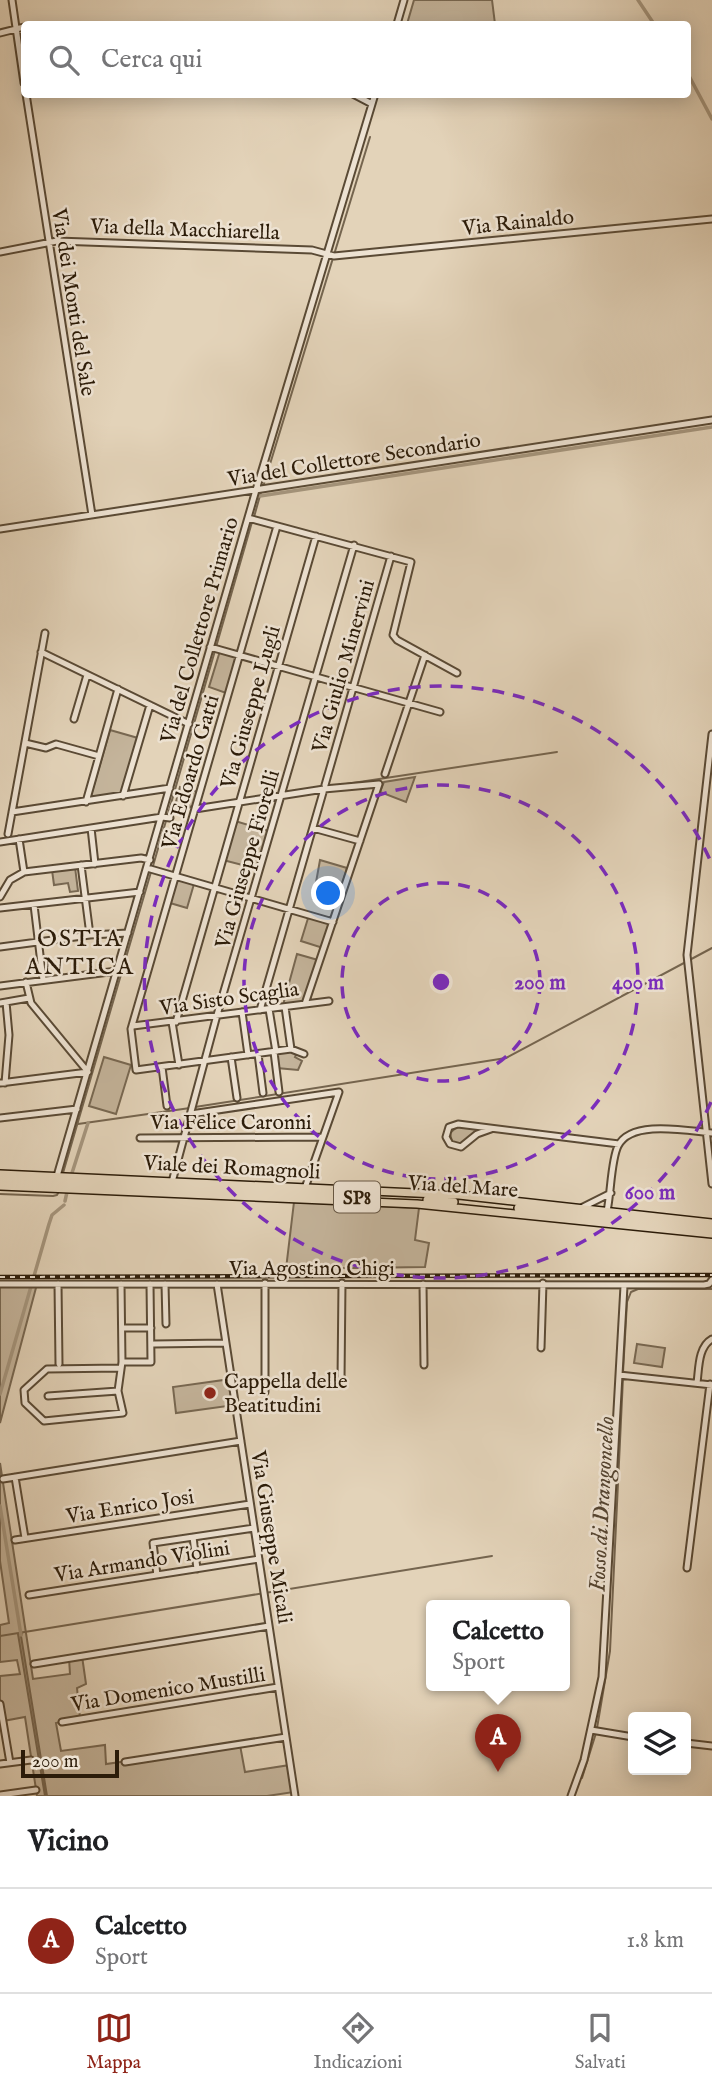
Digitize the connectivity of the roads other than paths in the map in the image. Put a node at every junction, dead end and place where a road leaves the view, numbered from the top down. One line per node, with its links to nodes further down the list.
1 (12, 0): 5 (street)
2 (404, 0): 3 (street)
3 (398, 21)
4 (21, 27): 5 (street)
5 (16, 28): 6 (street); 7 (street)
6 (0, 33)
7 (21, 62)
8 (27, 98): 13 (street, Via dei Monti del Sale)
9 (361, 98): 11 (street)
10 (374, 98): 11 (street, Via del Collettore Primario)
11 (372, 104): 15 (street, Via del Collettore Primario)
12 (712, 219): 15 (street, Via Rainaldo)
13 (48, 242): 14 (street, Via della Macchiarella); 15 (street, Via della Macchiarella); 18 (street, Via dei Monti del Sale)
14 (0, 253)
15 (330, 255): 17 (street, Via del Collettore Primario)
16 (712, 420): 17 (street, Via del Collettore Secondario)
17 (256, 490): 18 (street, Via del Collettore Secondario); 19 (street, Via del Collettore Primario)
18 (92, 515): 21 (street, Via del Collettore Secondario)
19 (248, 518): 20 (street); 26 (street, Via del Collettore Primario)
20 (277, 526): 22 (street); 29 (street, Via Edoardo Gatti)
21 (0, 529)
22 (316, 536): 23 (street); 30 (street, Via Giuseppe Lugli)
23 (354, 545): 24 (street); 33 (street, Via Giuseppe Fiorelli)
24 (391, 556): 28 (street); 34 (street, Via Giulio Minervini)
25 (45, 633): 27 (street)
26 (211, 647): 29 (street); 40 (street, Via del Collettore Primario)
27 (41, 652): 32 (street); 42 (street)
28 (425, 655): 31 (street); 36 (street)
29 (240, 656): 30 (street); 51 (street, Via Edoardo Gatti)
30 (278, 667): 33 (street); 50 (street, Via Giuseppe Lugli)
31 (457, 673)
32 (87, 675): 35 (street); 39 (street)
33 (316, 677): 34 (street); 47 (street, Via Giuseppe Fiorelli)
34 (353, 688): 36 (street); 45 (street, Via Giulio Minervini)
35 (118, 689): 37 (street); 43 (street)
36 (408, 703): 38 (street); 44 (street)
37 (150, 705): 40 (street); 48 (street)
38 (440, 712)
39 (75, 719)
40 (189, 723): 46 (street, Via del Collettore Primario)
41 (712, 734): 113 (street)
42 (25, 743): 43 (street); 52 (street)
43 (99, 756): 49 (street)
44 (385, 774)
45 (325, 787): 47 (street); 56 (street, Via Giulio Minervini); 59 (street)
46 (170, 788): 48 (street); 53 (street, Via del Collettore Primario)
47 (282, 793): 50 (street); 70 (street, Via Giuseppe Fiorelli)
48 (123, 796): 49 (street)
49 (86, 802): 52 (street)
50 (239, 802): 51 (street); 67 (street, Via Giuseppe Lugli)
51 (195, 809): 66 (street, Via Edoardo Gatti)
52 (12, 812): 57 (street)
53 (162, 817): 54 (street); 55 (street); 61 (street, Via del Collettore Primario)
54 (170, 818)
55 (91, 828): 58 (street); 62 (street)
56 (313, 828): 59 (street); 74 (street, Via Giulio Minervini)
57 (8, 834)
58 (19, 839): 60 (street); 65 (street)
59 (360, 841): 75 (street)
60 (0, 842)
61 (150, 860): 62 (street); 64 (street, Via del Collettore Primario)
62 (95, 864): 63 (street)
63 (81, 865): 65 (street); 71 (street)
64 (147, 868): 66 (street); 68 (street, Via del Collettore Primario)
65 (24, 872): 69 (street)
66 (177, 877): 67 (street); 94 (street, Via Edoardo Gatti)
67 (214, 887): 70 (street); 93 (street, Via Giuseppe Lugli)
68 (140, 892): 71 (street); 76 (street, Via del Collettore Primario)
69 (0, 897)
70 (252, 898): 74 (street); 92 (street, Via Giuseppe Fiorelli)
71 (86, 899): 72 (street); 77 (street)
72 (34, 905): 73 (street); 78 (street)
73 (0, 908)
74 (289, 908): 75 (street); 90 (street, Via Giulio Minervini)
75 (333, 922): 87 (street)
76 (128, 933): 77 (street); 80 (street, Via del Collettore Primario)
77 (90, 936): 78 (street)
78 (38, 942): 79 (street); 81 (street)
79 (0, 947)
80 (117, 971): 81 (street); 104 (street, Via del Collettore Primario)
81 (43, 981): 82 (street)
82 (26, 982): 83 (street); 84 (street)
83 (0, 986)
84 (29, 998): 86 (street); 104 (street)
85 (329, 1001): 87 (street, Via Sisto Scaglia)
86 (3, 1003): 105 (street)
87 (305, 1004): 88 (street, Via Sisto Scaglia)
88 (285, 1007): 89 (street, Via Sisto Scaglia); 95 (street)
89 (269, 1009): 90 (street, Via Sisto Scaglia); 96 (street)
90 (260, 1010): 91 (street, Via Sisto Scaglia)
91 (242, 1012): 92 (street, Via Sisto Scaglia); 99 (street)
92 (217, 1015): 93 (street, Via Sisto Scaglia); 101 (street, Via Giuseppe Fiorelli)
93 (174, 1022): 94 (street, Via Sisto Scaglia); 102 (street)
94 (133, 1026): 103 (street)
95 (291, 1049): 96 (street); 98 (street)
96 (275, 1052): 97 (street); 106 (street)
97 (258, 1054): 99 (street); 107 (street)
98 (304, 1054)
99 (248, 1055): 100 (street)
100 (231, 1057): 101 (street); 108 (street)
101 (205, 1061): 102 (street); 111 (street, Via Giuseppe Fiorelli)
102 (179, 1065): 103 (street)
103 (162, 1067): 109 (street)
104 (88, 1072): 105 (street); 110 (street, Via del Collettore Primario)
105 (2, 1083)
106 (279, 1092)
107 (263, 1093)
108 (237, 1098)
109 (167, 1106)
110 (77, 1109): 114 (street); 122 (street, Via del Collettore Primario)
111 (192, 1110): 117 (street); 119 (street, Via Giuseppe Fiorelli)
112 (712, 1114): 113 (street)
113 (705, 1115): 116 (street)
114 (0, 1118)
115 (491, 1129): 115 (street); 120 (street)
116 (709, 1133): 120 (street); 125 (street)
117 (323, 1137): 119 (street, Via Felice Caronni); 127 (street)
118 (140, 1138): 119 (street, Via Felice Caronni)
119 (184, 1139): 124 (street, Via Giuseppe Fiorelli)
120 (619, 1144): 128 (street)
121 (0, 1174): 122 (main road, Viale dei Romagnoli)
122 (57, 1176): 124 (main road, Viale dei Romagnoli)
123 (0, 1180): 132 (main road, Via del Mare / SP8)
124 (172, 1182): 127 (main road, Viale dei Romagnoli)
125 (712, 1184)
126 (0, 1186): 133 (main road)
127 (305, 1188): 129 (main road, Viale dei Romagnoli)
128 (611, 1193): 129 (street); 130 (street)
129 (579, 1208): 130 (main road, Viale dei Romagnoli)
130 (607, 1211): 131 (main road, Viale dei Romagnoli)
131 (712, 1223)
132 (712, 1228)
133 (712, 1234)
134 (712, 1280): 145 (street, Via Agostino Chigi)
135 (265, 1283): 136 (street, Via Agostino Chigi); 143 (street, Via Agostino Chigi); 161 (street)
136 (342, 1283): 144 (street, Via Agostino Chigi); 157 (street)
137 (542, 1283): 144 (street, Via Agostino Chigi); 145 (street, Via Agostino Chigi); 152 (street)
138 (0, 1284): 139 (street, Via Agostino Chigi)
139 (58, 1284): 140 (street, Via Agostino Chigi); 153 (street)
140 (121, 1284): 141 (street, Via Agostino Chigi); 147 (street)
141 (150, 1284): 142 (street, Via Agostino Chigi); 148 (street)
142 (165, 1284): 143 (street, Via Agostino Chigi); 146 (street)
143 (217, 1284): 150 (street, Via Giuseppe Micali)
144 (424, 1284): 154 (street)
145 (624, 1286): 156 (street)
146 (166, 1324)
147 (122, 1328): 148 (street); 155 (street)
148 (150, 1328): 155 (street)
149 (712, 1339): 158 (street)
150 (225, 1343): 151 (street); 163 (street, Via Giuseppe Micali)
151 (154, 1344)
152 (541, 1348)
153 (59, 1364)
154 (424, 1365)
155 (121, 1366): 160 (street); 160 (street)
156 (622, 1375): 158 (street); 181 (street)
157 (341, 1380)
158 (697, 1383): 159 (street)
159 (711, 1385): 172 (street)
160 (118, 1391): 162 (street)
161 (265, 1391)
162 (48, 1395)
163 (241, 1441): 164 (street); 166 (street, Via Giuseppe Micali)
164 (15, 1477): 165 (street); 169 (street)
165 (3, 1479)
166 (250, 1504): 167 (street, Via Giuseppe Micali); 169 (street, Via Enrico Josi)
167 (254, 1528): 168 (street); 171 (street, Via Giuseppe Micali)
168 (193, 1537): 173 (street); 174 (street)
169 (25, 1538): 170 (street, Via Enrico Josi)
170 (15, 1540)
171 (259, 1559): 173 (street, Via Armando Violini); 176 (street, Via Giuseppe Micali)
172 (687, 1568)
173 (197, 1569): 174 (street, Via Armando Violini)
174 (157, 1575): 175 (street, Via Armando Violini)
175 (29, 1595)
176 (269, 1626): 177 (street); 178 (street, Via Giuseppe Micali)
177 (34, 1664)
178 (278, 1687): 180 (street, Via Domenico Mustilli); 183 (street, Via Giuseppe Micali)
179 (0, 1704): 188 (street)
180 (62, 1722)
181 (595, 1731): 182 (street); 193 (street)
182 (628, 1736)
183 (286, 1738): 187 (street); 192 (street, Via Giuseppe Micali)
184 (691, 1744): 185 (street)
185 (712, 1746)
186 (31, 1760): 188 (street)
187 (125, 1762)
188 (10, 1763): 189 (street)
189 (0, 1764)
190 (36, 1790): 191 (street)
191 (0, 1795)
192 (295, 1796)
193 (571, 1796)

